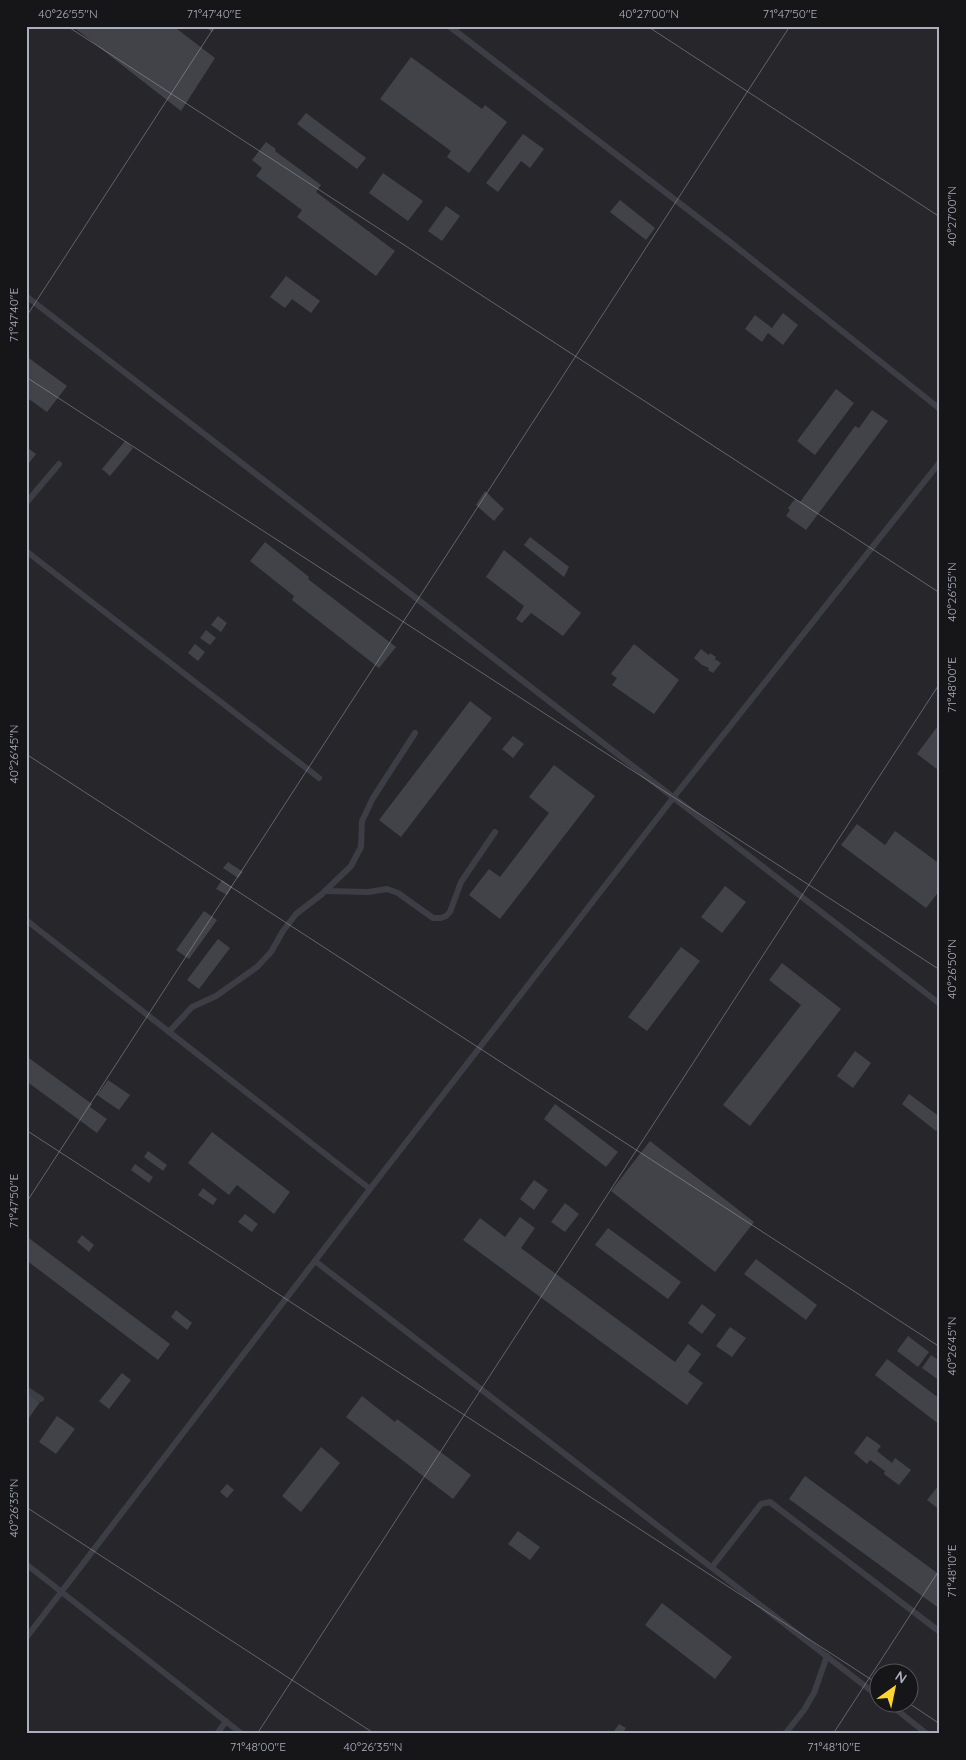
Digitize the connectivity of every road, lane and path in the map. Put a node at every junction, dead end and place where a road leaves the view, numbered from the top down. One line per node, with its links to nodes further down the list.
1 (449, 26): 3 (lane)
2 (26, 296): 10 (lane)
3 (940, 409)
4 (940, 462): 10 (lane)
5 (59, 464): 6 (lane)
6 (26, 503)
7 (26, 551): 9 (lane)
8 (415, 733): 12 (lane)
9 (319, 778)
10 (674, 798): 14 (lane); 16 (lane)
11 (495, 832): 12 (lane)
12 (325, 891): 15 (lane)
13 (26, 920): 15 (lane)
14 (940, 1004)
15 (169, 1032): 16 (lane)
16 (370, 1189): 17 (lane)
17 (315, 1261): 21 (lane); 22 (lane)
18 (26, 1389): 19 (lane)
19 (41, 1400)
20 (26, 1564): 22 (lane)
21 (712, 1567): 23 (lane); 25 (lane)
22 (63, 1592): 24 (lane); 28 (lane)
23 (940, 1632)
24 (26, 1638)
25 (827, 1656): 26 (lane); 31 (lane)
26 (868, 1688)
27 (900, 1712): 32 (lane)
28 (226, 1721): 29 (lane); 30 (lane)
29 (217, 1734)
30 (242, 1734)
31 (785, 1734)
32 (928, 1734)

